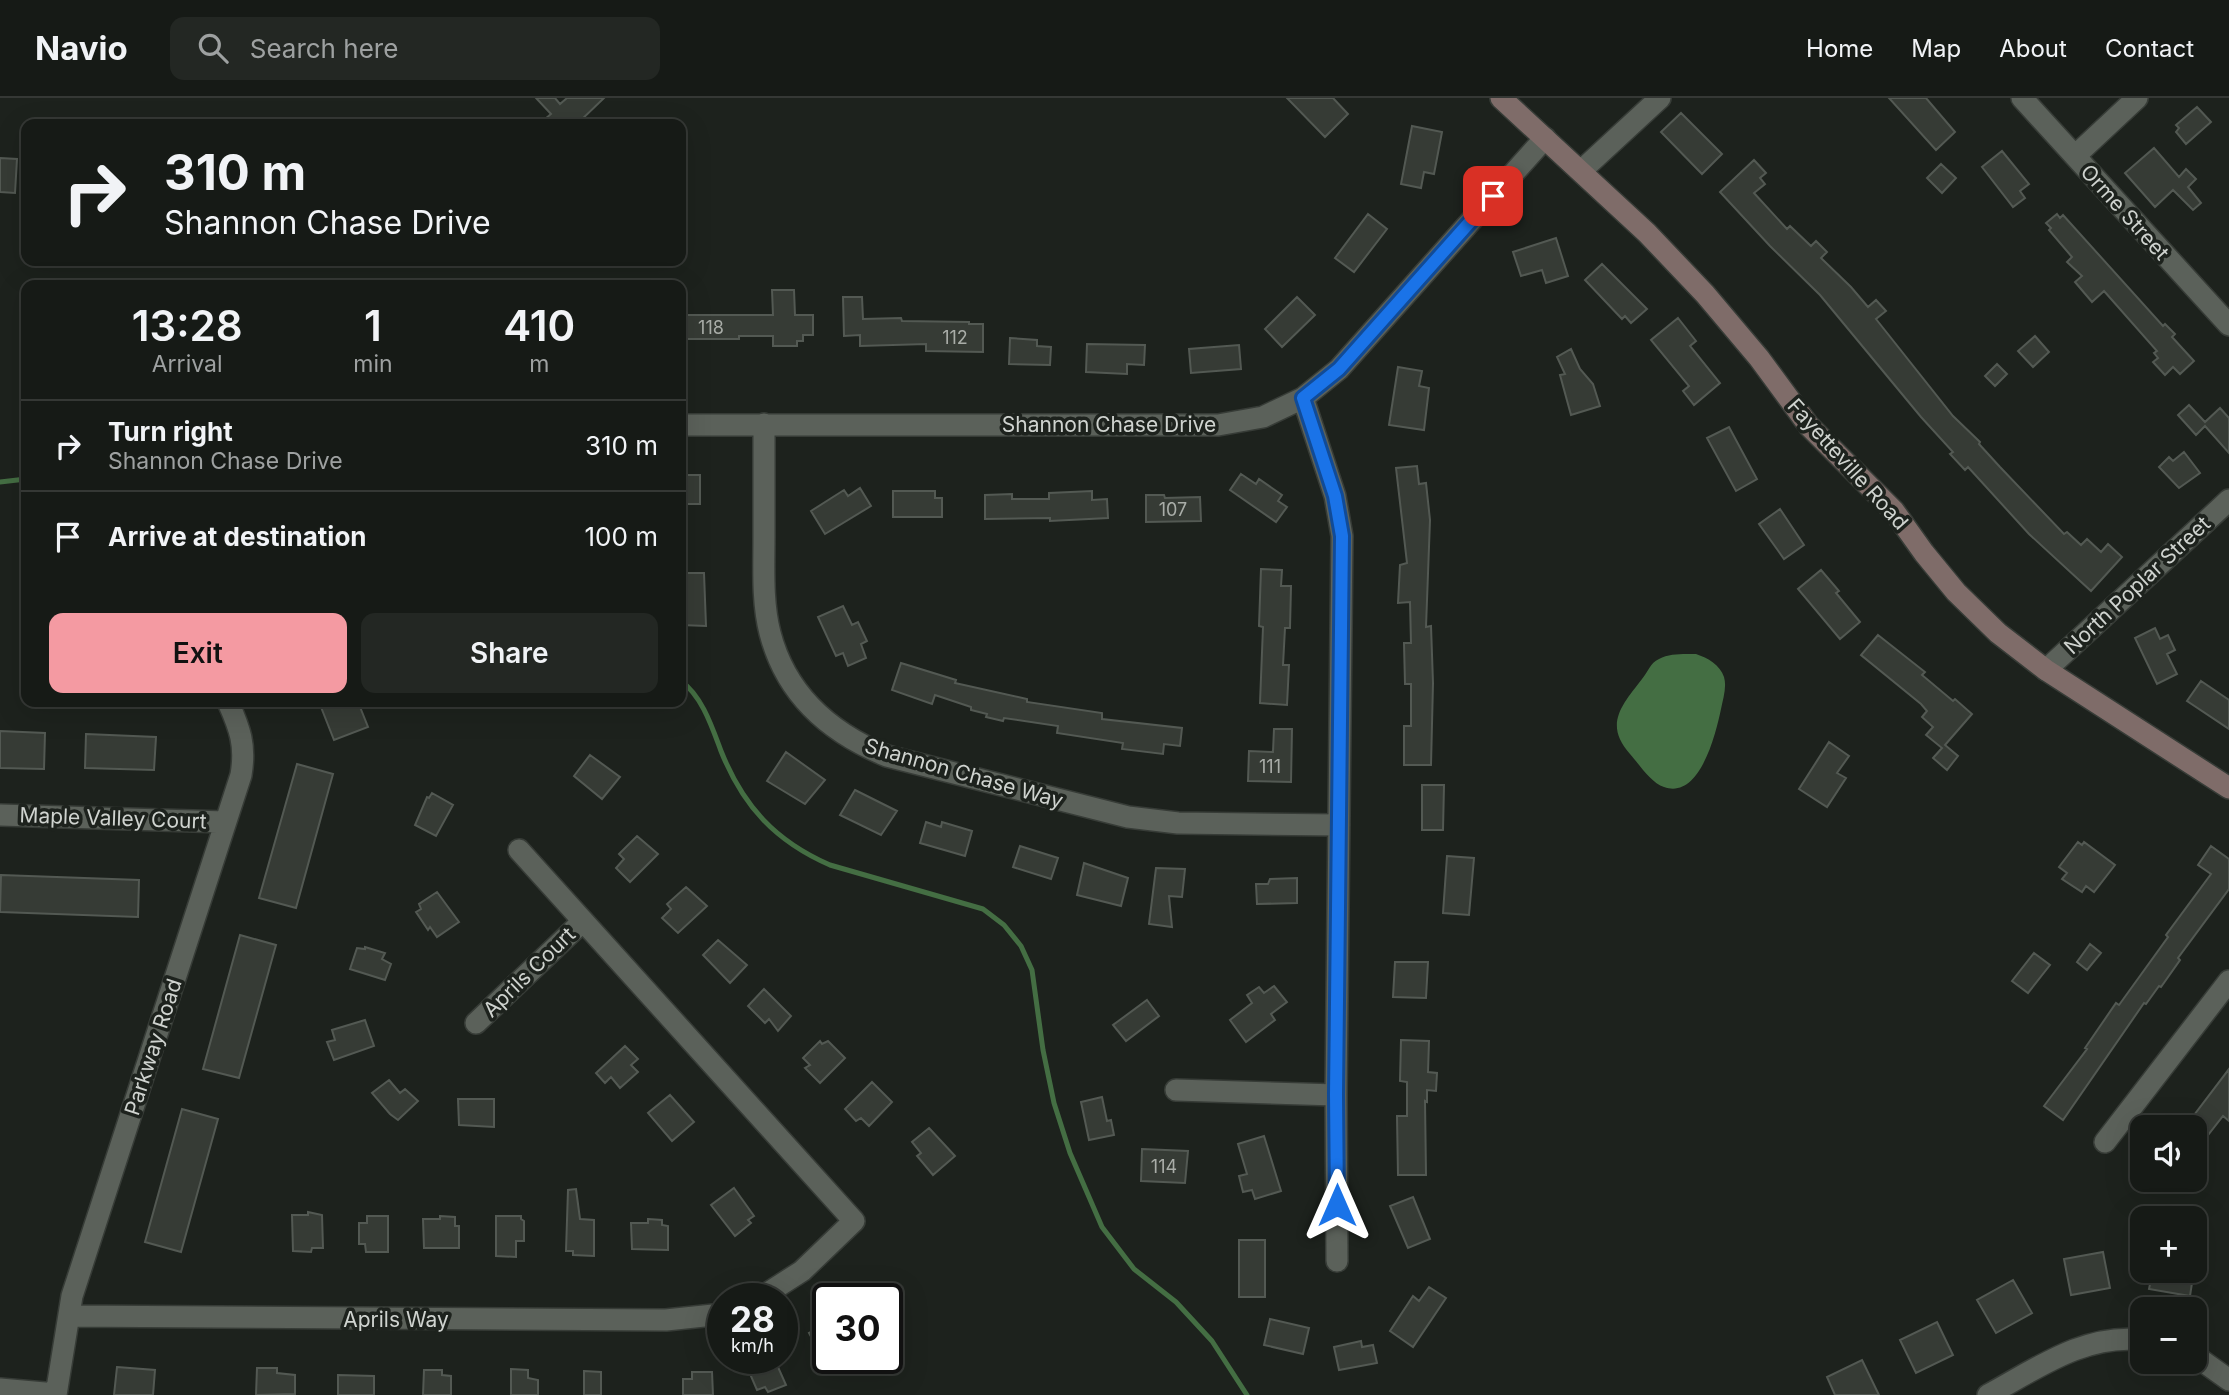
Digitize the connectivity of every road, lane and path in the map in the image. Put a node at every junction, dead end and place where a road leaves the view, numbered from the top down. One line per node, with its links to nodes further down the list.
1 (1501, 98): 5 (street, Fayetteville Road)
2 (1660, 98): 7 (street)
3 (2022, 98): 6 (street, Orme Street)
4 (2137, 98): 6 (street)
5 (1545, 138): 7 (street, Fayetteville Road); 9 (street, Shannon Chase Drive)
6 (2075, 156): 8 (street, Orme Street)
7 (1581, 171): 13 (street, Fayetteville Road)
8 (2229, 326)
9 (1303, 398): 10 (street, Shannon Chase Drive); 18 (street)
10 (764, 424): 11 (street, Shannon Chase Drive); 18 (street, Shannon Chase Way)
11 (686, 425)
12 (2229, 500): 13 (street, North Poplar Street)
13 (2046, 670): 15 (street, Fayetteville Road)
14 (230, 707): 17 (street, Parkway Road)
15 (2229, 788)
16 (0, 815): 17 (street, Maple Valley Court)
17 (225, 822): 28 (street, Parkway Road)
18 (1339, 825): 24 (street)
19 (519, 849): 20 (street)
20 (582, 922): 22 (street, Aprils Court); 27 (street)
21 (2229, 981): 25 (street)
22 (476, 1023)
23 (1176, 1090): 24 (street)
24 (1336, 1095): 26 (street)
25 (2105, 1142)
26 (1337, 1261)
27 (783, 1283)
28 (69, 1316): 29 (street, Aprils Way); 34 (street, Parkway Road)
29 (707, 1316)
30 (2130, 1338): 35 (street)
31 (2207, 1364): 32 (street)
32 (2229, 1380)
33 (0, 1388): 34 (street)
34 (56, 1395)
35 (1988, 1395)

